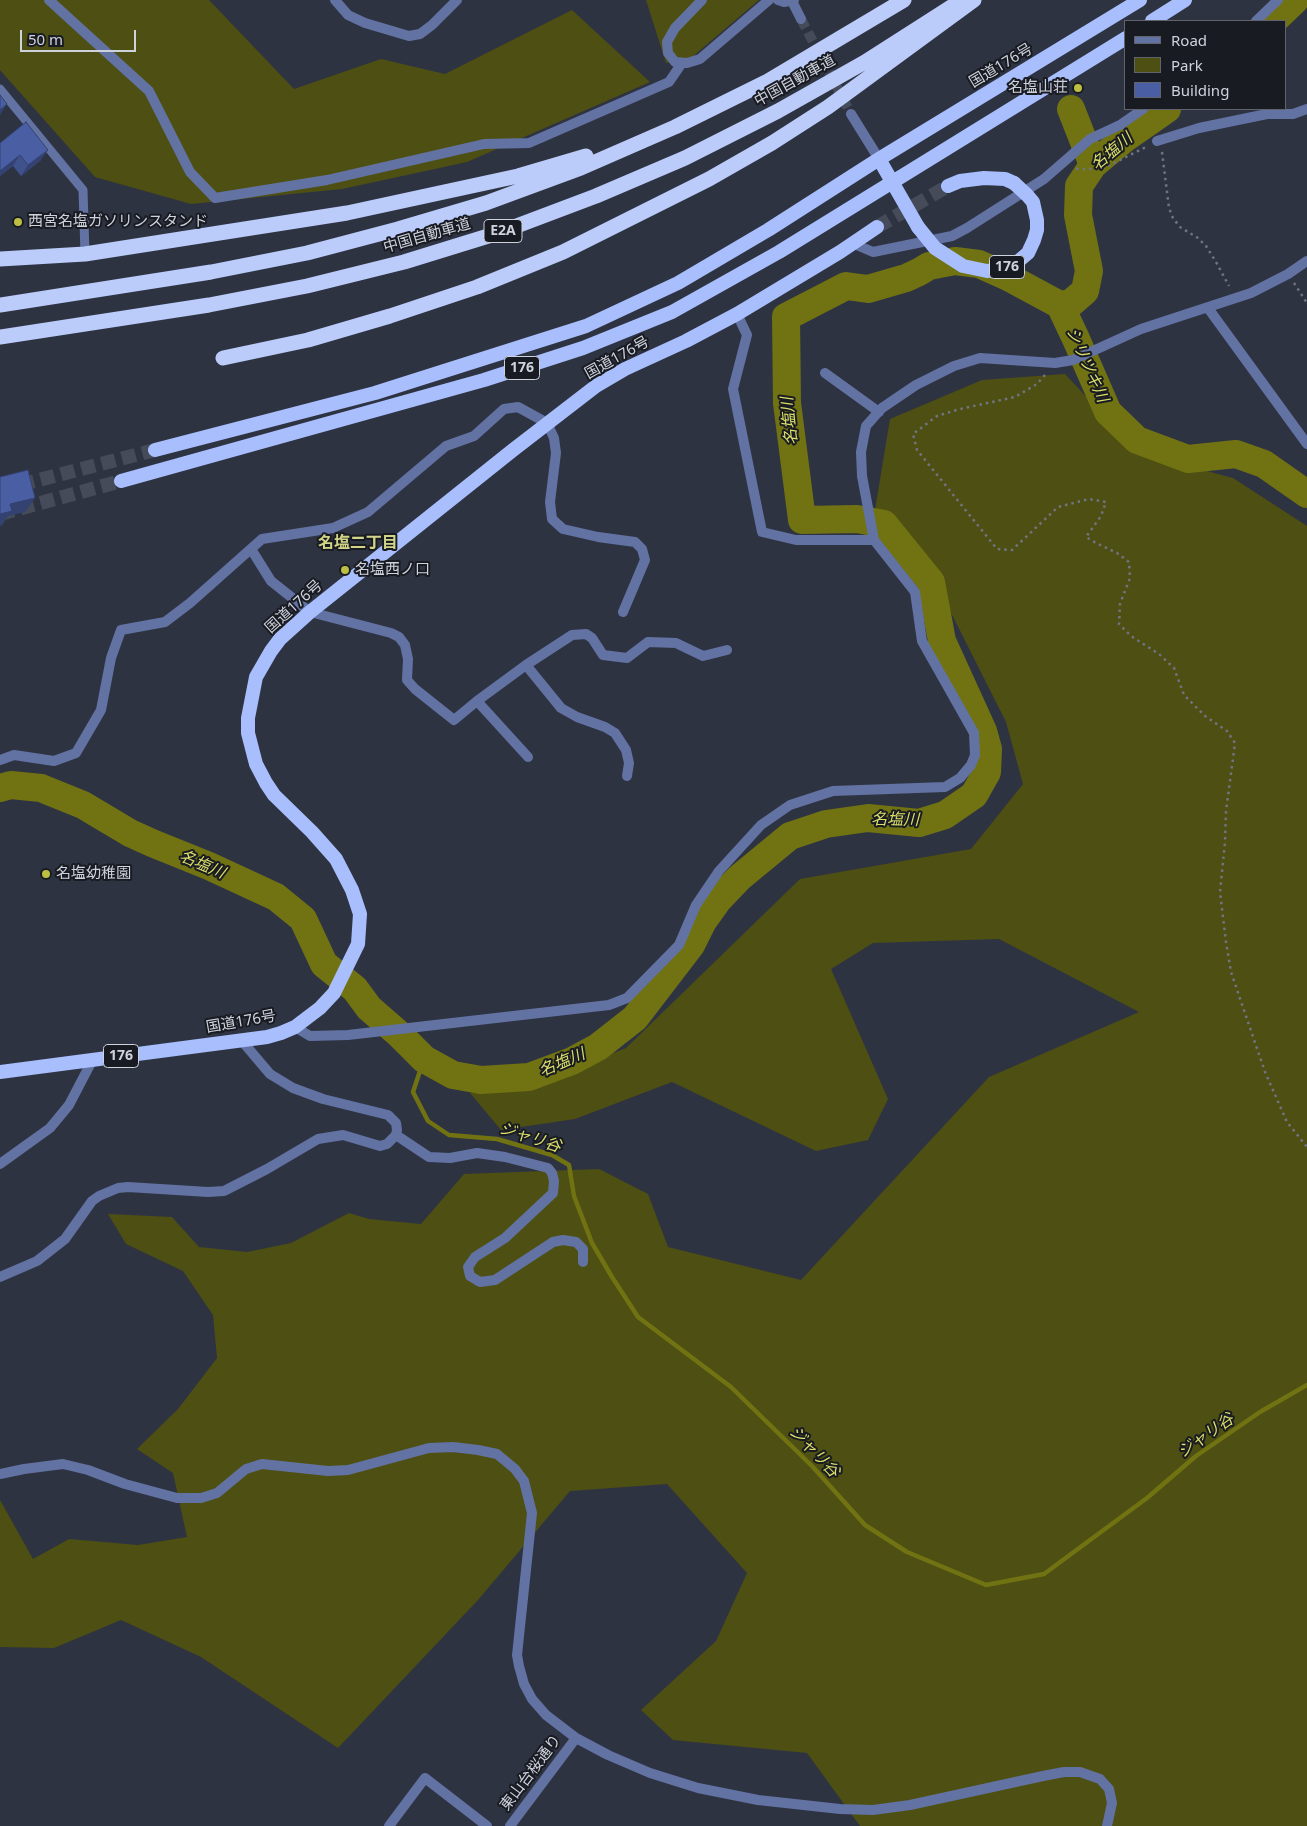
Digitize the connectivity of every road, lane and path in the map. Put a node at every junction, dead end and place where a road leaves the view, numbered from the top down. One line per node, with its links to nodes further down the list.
1 (48, 0): 18 (street)
2 (335, 0): 3 (street)
3 (457, 0)
4 (702, 0): 18 (street)
5 (769, 0): 18 (street)
6 (778, 0): 7 (street)
7 (793, 0): 14 (street)
8 (904, 0): 23 (highway, 中国自動車道 / E2A)
9 (962, 0): 40 (highway, 中国自動車道 / E2A)
10 (974, 0): 41 (highway)
11 (1140, 0): 25 (highway, 国道176号 / 176)
12 (1185, 0): 15 (highway)
13 (1278, 0): 16 (street)
14 (801, 19)
15 (1154, 20)
16 (1257, 20)
17 (1124, 39): 27 (highway, 国道176号 / 176)
18 (682, 63)
19 (0, 89): 31 (lane)
20 (1307, 109): 24 (street)
21 (1142, 110): 26 (street)
22 (850, 114): 25 (street)
23 (675, 127): 31 (highway); 37 (highway, 中国自動車道 / E2A)
24 (1157, 141): 26 (path); 35 (path)
25 (879, 159): 27 (highway, 176); 47 (highway, 国道176号 / 176)
26 (1056, 169): 30 (street)
27 (892, 182): 28 (highway, 176, bridge); 48 (highway, 国道176号 / 176)
28 (948, 186)
29 (877, 227): 30 (highway, 国道176号 / 176)
30 (852, 243): 39 (highway, 国道176号 / 176)
31 (85, 254): 32 (highway)
32 (0, 259)
33 (1307, 261): 35 (street)
34 (1292, 281): 36 (path)
35 (1235, 299): 38 (street)
36 (1307, 303)
37 (0, 305)
38 (1208, 308): 42 (street); 46 (street)
39 (737, 314): 45 (highway, 国道176号 / 176); 49 (street)
40 (0, 337)
41 (223, 358)
42 (1055, 362): 44 (street); 64 (path)
43 (825, 373): 44 (street)
44 (879, 412): 49 (street)
45 (547, 423): 50 (street); 51 (highway, 国道176号 / 176); 52 (street)
46 (1307, 444)
47 (155, 450)
48 (121, 481)
49 (874, 540): 59 (street)
50 (251, 549): 51 (street); 57 (street)
51 (310, 612): 55 (street); 59 (highway, 国道176号 / 176)
52 (623, 612)
53 (726, 650): 54 (street)
54 (526, 665): 55 (street); 58 (street)
55 (477, 701): 56 (street)
56 (528, 757)
57 (0, 760)
58 (627, 776)
59 (295, 1027): 60 (highway, 国道176号 / 176)
60 (242, 1041): 61 (highway, 国道176号 / 176); 63 (street)
61 (93, 1059): 62 (highway, 国道176号 / 176); 65 (street)
62 (0, 1072)
63 (396, 1136): 66 (street); 67 (street)
64 (1307, 1147)
65 (0, 1164)
66 (583, 1262)
67 (0, 1277)
68 (0, 1474): 69 (street)
69 (576, 1738): 72 (street, 東山台桜通り); 73 (street)
70 (388, 1826): 71 (street)
71 (487, 1826)
72 (510, 1826)
73 (1107, 1826)

